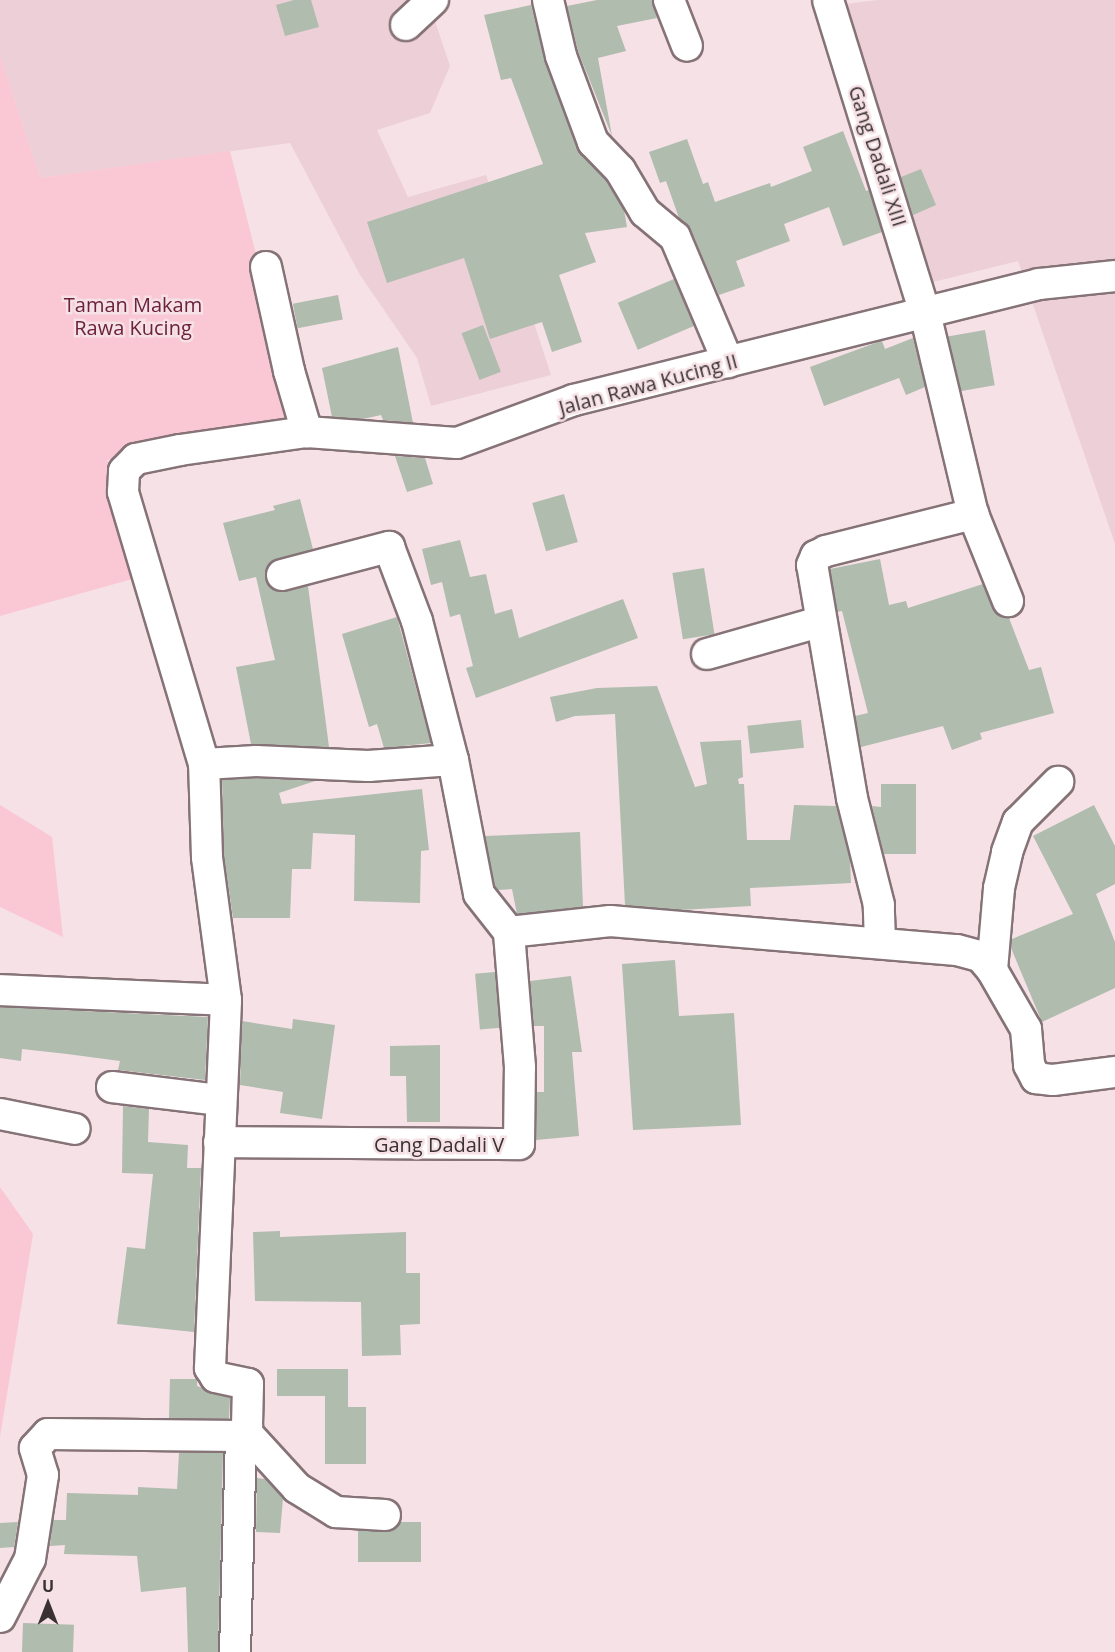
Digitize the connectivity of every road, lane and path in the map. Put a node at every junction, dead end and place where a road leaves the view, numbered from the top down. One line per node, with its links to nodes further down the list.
1 (433, 0): 5 (street)
2 (548, 0): 10 (street)
3 (669, 0): 6 (street)
4 (828, 0): 9 (street, Gang Dadali XIII)
5 (406, 25)
6 (687, 46)
7 (266, 267): 11 (street)
8 (1115, 276): 9 (street, Jalan Rawa Kucing II)
9 (925, 313): 10 (street, Jalan Rawa Kucing II); 12 (street, Gang Dadali XIII)
10 (728, 362): 11 (street, Jalan Rawa Kucing II)
11 (307, 432): 18 (street, Jalan Rawa Kucing II)
12 (973, 514): 14 (street, Gang Dadali XIII); 15 (street)
13 (282, 575): 17 (street)
14 (1008, 601)
15 (819, 622): 16 (street); 21 (street)
16 (707, 654)
17 (453, 760): 18 (street); 20 (street)
18 (204, 764): 24 (street, Jalan Rawa Kucing II)
19 (1058, 782): 22 (street)
20 (509, 932): 21 (street); 30 (street, Gang Dadali V)
21 (880, 942): 22 (street)
22 (992, 970): 25 (street)
23 (0, 990): 24 (street)
24 (226, 1000): 27 (street, Jalan Rawa Kucing II)
25 (1115, 1072)
26 (112, 1087): 27 (street)
27 (220, 1100): 30 (street, Jalan Rawa Kucing II)
28 (0, 1114): 29 (street)
29 (75, 1129)
30 (219, 1142): 31 (street, Jalan Rawa Kucing II)
31 (243, 1434): 32 (street); 33 (street); 34 (street)
32 (385, 1515)
33 (0, 1617)
34 (236, 1652)

